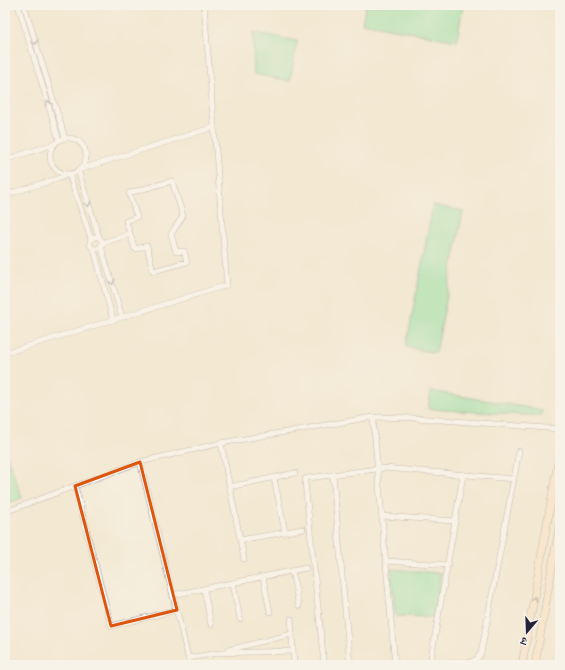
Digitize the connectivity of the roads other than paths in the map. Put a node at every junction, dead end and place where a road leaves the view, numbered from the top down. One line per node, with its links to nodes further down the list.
1 (18, 5): 6 (street, one-way to 1)
2 (24, 5): 5 (street, one-way to 5)
3 (204, 5): 4 (street)
4 (214, 127): 9 (street); 17 (street)
5 (65, 138): 6 (street); 9 (street)
6 (59, 140): 7 (street)
7 (54, 144): 8 (street); 10 (street)
8 (5, 160)
9 (78, 170): 10 (street); 13 (street, one-way to 13)
10 (69, 174): 11 (street); 14 (street)
11 (5, 195)
12 (130, 234): 12 (street); 15 (street)
13 (99, 237): 14 (street); 15 (street)
14 (91, 239): 16 (street)
15 (102, 244): 16 (street); 17 (street, one-way to 17)
16 (94, 249): 18 (street)
17 (122, 317): 18 (street)
18 (113, 320): 19 (street)
19 (5, 353)
20 (373, 417): 21 (street); 22 (street); 26 (street)
21 (560, 429)
22 (221, 443): 25 (street); 33 (street)
23 (519, 451): 31 (street)
24 (560, 451): 67 (street, one-way to 24)
25 (140, 462): 32 (street); 49 (street)
26 (377, 469): 28 (street); 29 (street); 35 (street)
27 (294, 473): 30 (street)
28 (333, 474): 63 (street); 64 (street)
29 (463, 475): 31 (street); 36 (street)
30 (274, 478): 33 (street); 39 (street)
31 (514, 479): 60 (street)
32 (75, 486): 34 (street); 51 (street)
33 (229, 487): 40 (street)
34 (5, 512)
35 (382, 516): 36 (street); 42 (street)
36 (455, 521): 43 (street)
37 (560, 522): 68 (street)
38 (303, 528): 39 (street)
39 (285, 532): 40 (street)
40 (240, 540): 41 (street)
41 (244, 559)
42 (386, 561): 43 (street); 65 (street)
43 (448, 565): 60 (street)
44 (306, 568): 45 (street)
45 (292, 571): 46 (street); 50 (street)
46 (263, 577): 47 (street); 52 (street)
47 (233, 583): 48 (street); 54 (street)
48 (204, 589): 49 (street); 55 (street)
49 (173, 595): 51 (street)
50 (299, 606)
51 (177, 610): 59 (street)
52 (270, 612)
53 (291, 618): 56 (street)
54 (240, 619)
55 (211, 625)
56 (292, 634): 57 (street); 58 (street)
57 (293, 651): 58 (street); 62 (street)
58 (218, 653): 59 (street)
59 (189, 658): 61 (street)
60 (430, 664): 66 (street)
61 (190, 665)
62 (294, 665)
63 (324, 665)
64 (350, 665)
65 (395, 665)
66 (405, 665)
67 (522, 665)
68 (535, 665)

